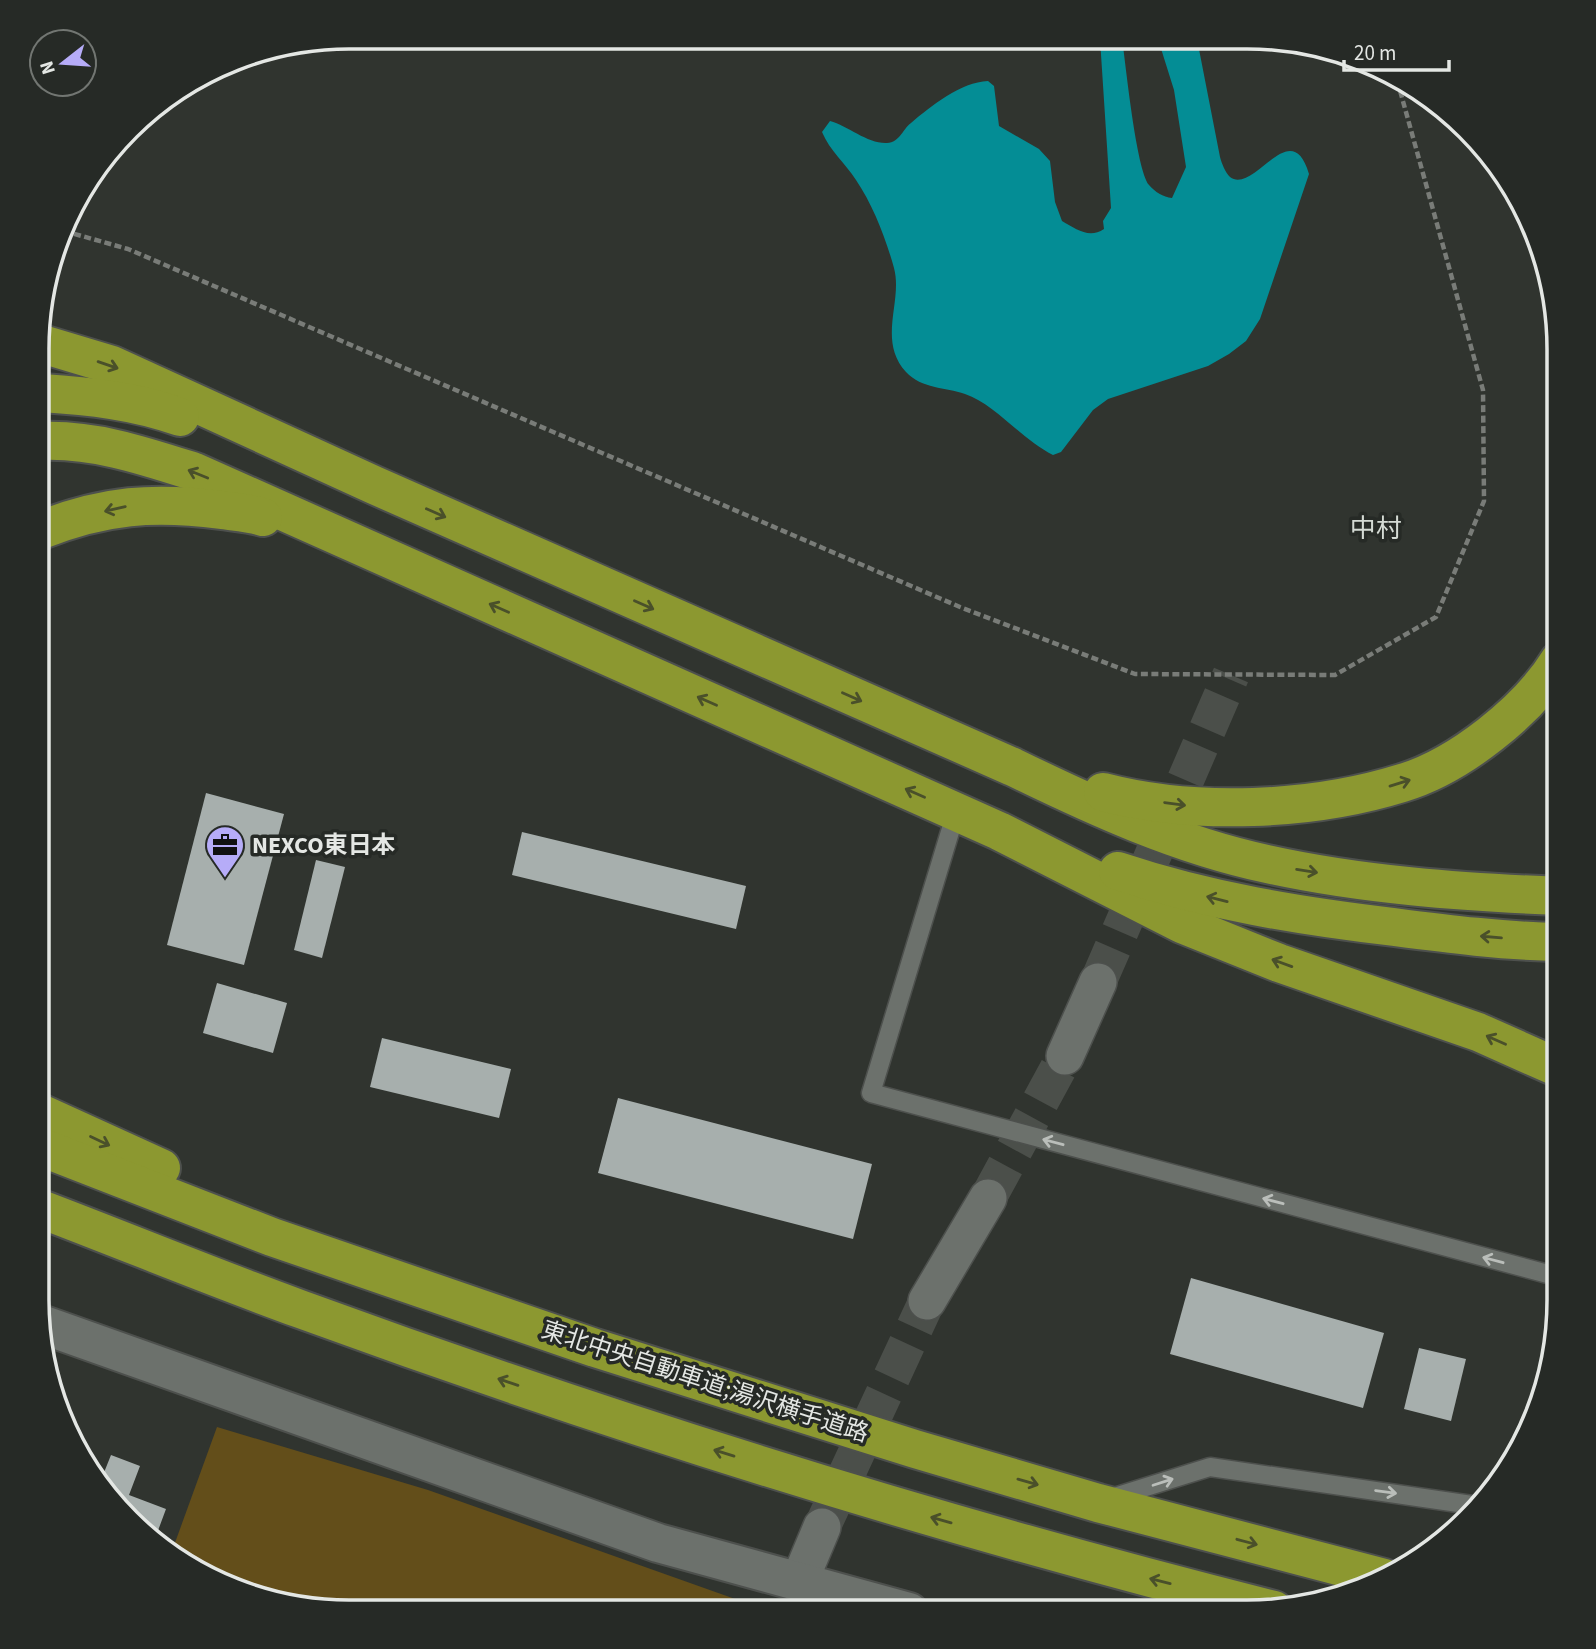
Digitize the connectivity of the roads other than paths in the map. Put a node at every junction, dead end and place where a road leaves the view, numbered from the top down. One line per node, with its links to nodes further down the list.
1 (49, 346): 4 (highway, one-way to 4)
2 (49, 393): 4 (highway)
3 (49, 441): 6 (highway, one-way to 3)
4 (374, 485): 8 (highway, one-way to 8)
5 (49, 527): 6 (highway, one-way to 5)
6 (350, 541): 9 (highway, one-way to 6)
7 (1547, 678): 8 (highway, one-way to 7)
8 (1013, 768): 11 (highway, one-way to 11)
9 (956, 812): 10 (highway); 20 (lane, one-way to 9)
10 (999, 831): 12 (highway, one-way to 10); 15 (highway, one-way to 10)
11 (1547, 895)
12 (1547, 941)
13 (1098, 982): 14 (street)
14 (1065, 1056)
15 (1547, 1063)
16 (49, 1117): 23 (highway, one-way to 23)
17 (49, 1150): 23 (highway, 東北中央自動車道;湯沢横手道路)
18 (988, 1198): 21 (street)
19 (49, 1212): 30 (highway, one-way to 19)
20 (1547, 1274)
21 (927, 1301)
22 (51, 1328): 28 (street)
23 (915, 1449): 24 (highway, 東北中央自動車道;湯沢横手道路, one-way to 24)
24 (1098, 1503): 25 (lane, one-way to 25); 27 (highway, 東北中央自動車道;湯沢横手道路, one-way to 27)
25 (1467, 1504)
26 (822, 1527): 28 (street)
27 (1369, 1574)
28 (799, 1582): 29 (street)
29 (865, 1600)
30 (1234, 1600)

